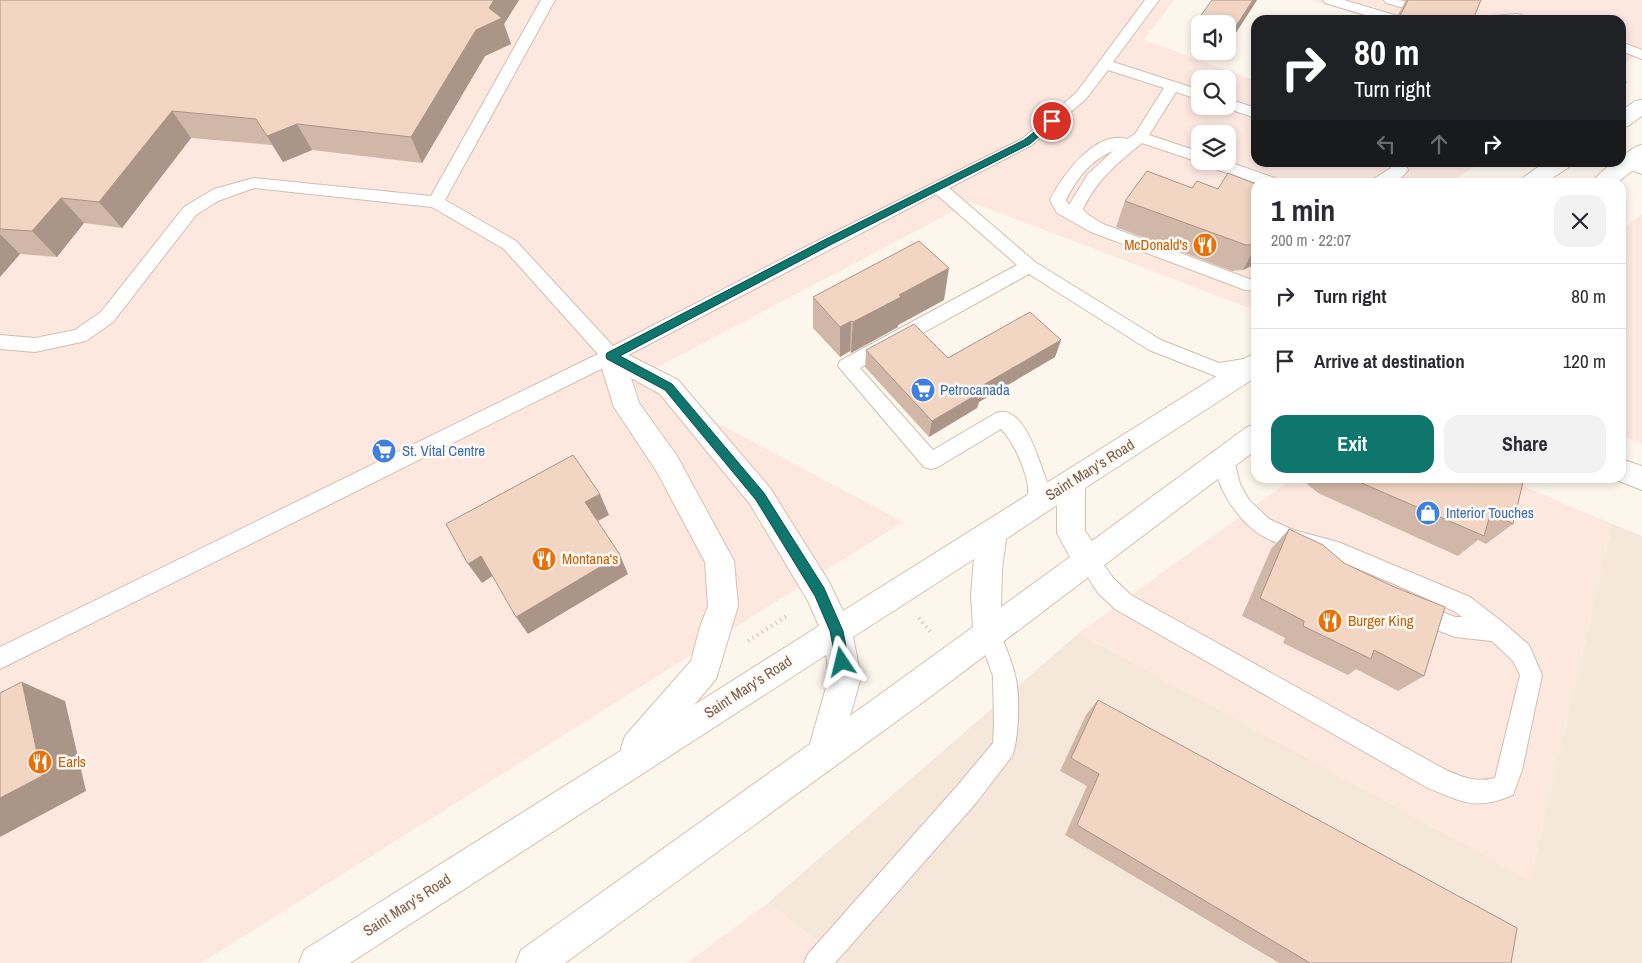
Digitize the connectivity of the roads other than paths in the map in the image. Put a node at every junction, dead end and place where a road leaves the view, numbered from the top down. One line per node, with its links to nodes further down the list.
1 (548, 0): 25 (lane)
2 (1152, 0): 9 (lane)
3 (1330, 0): 6 (lane)
4 (1391, 0): 5 (lane)
5 (1415, 7)
6 (1380, 15)
7 (1626, 48): 8 (lane)
8 (1642, 55)
9 (1105, 64): 10 (lane); 24 (lane)
10 (1172, 86): 11 (lane); 14 (lane)
11 (1191, 92)
12 (1236, 107): 13 (lane)
13 (1251, 111)
14 (1136, 140): 15 (lane); 27 (lane)
15 (1191, 155)
16 (1638, 162): 23 (main road)
17 (1398, 167): 21 (lane)
18 (1554, 167): 22 (main road)
19 (1235, 170): 20 (lane)
20 (1258, 178)
21 (1387, 178)
22 (1538, 178)
23 (1611, 178)
24 (938, 187): 26 (lane); 29 (lane)
25 (436, 202): 28 (lane); 29 (lane)
26 (1030, 266): 30 (lane); 37 (lane)
27 (1251, 286)
28 (0, 342)
29 (611, 356): 43 (main road); 46 (lane); 48 (main road)
30 (1251, 365)
31 (1251, 367): 36 (main road, Saint Mary’s Road)
32 (1251, 439): 33 (main road)
33 (1225, 458): 39 (lane); 40 (main road)
34 (1626, 472): 35 (main road)
35 (1642, 478)
36 (1071, 482): 37 (main road, Saint Mary’s Road); 40 (main road)
37 (1036, 504): 38 (main road, Saint Mary’s Road)
38 (992, 531): 43 (main road, Saint Mary’s Road); 45 (main road)
39 (1289, 538): 41 (lane); 44 (lane)
40 (1088, 560): 44 (lane); 45 (main road)
41 (1325, 568)
42 (1395, 603): 44 (lane)
43 (837, 631): 47 (main road); 48 (main road, Saint Mary’s Road)
44 (1496, 631)
45 (989, 634): 47 (main road); 51 (lane)
46 (0, 658)
47 (824, 754): 50 (main road)
48 (613, 774): 49 (main road, Saint Mary’s Road)
49 (317, 963)
50 (534, 963)
51 (817, 963)

